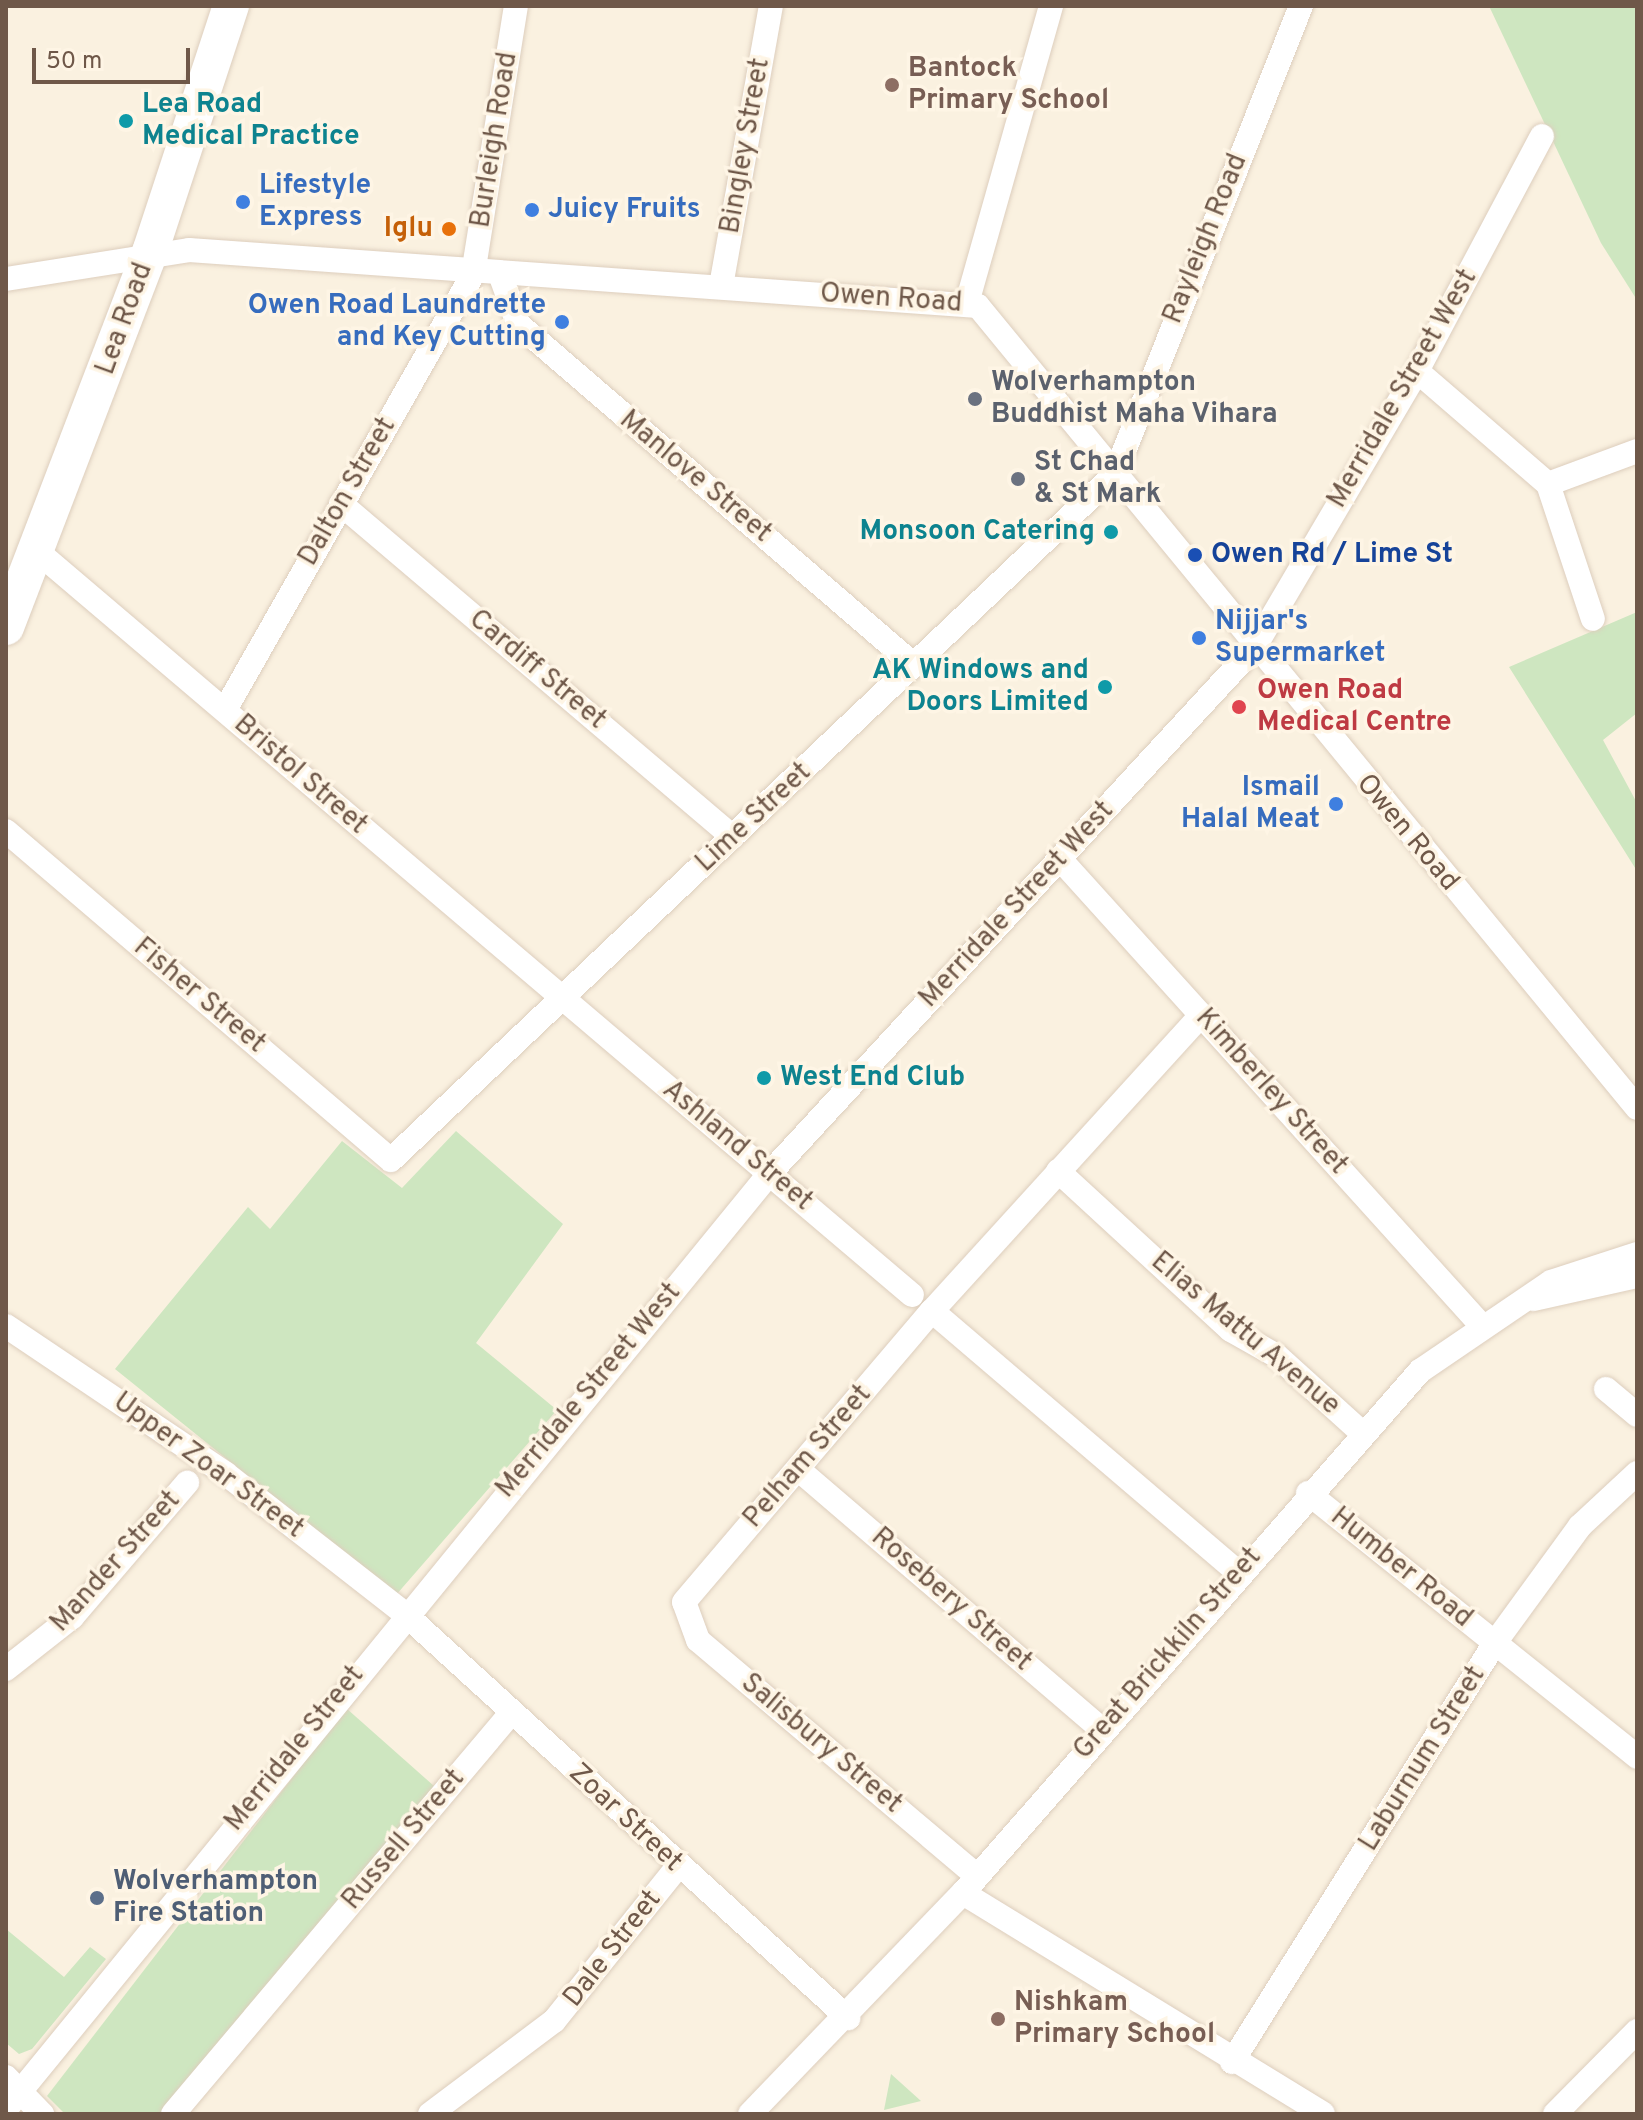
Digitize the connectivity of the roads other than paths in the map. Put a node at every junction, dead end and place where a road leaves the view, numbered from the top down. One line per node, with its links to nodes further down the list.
1 (231, 6): 7 (street, Lea Road)
2 (516, 6): 8 (street, Burleigh Road)
3 (771, 6): 11 (street, Bingley Street)
4 (1051, 6): 12 (street)
5 (1301, 6): 15 (street, Rayleigh Road)
6 (1542, 136): 13 (street, Merridale Street West)
7 (150, 252): 8 (street, Owen Road); 10 (street, Owen Road); 18 (street, Lea Road)
8 (473, 274): 9 (street, Owen Road); 17 (street, Dalton Street)
9 (500, 274): 11 (street, Owen Road); 22 (street, Manlove Street)
10 (6, 279)
11 (721, 286): 12 (street, Owen Road)
12 (967, 303): 15 (street, Owen Road)
13 (1417, 371): 16 (street); 21 (street, Merridale Street West)
14 (1637, 451): 16 (street)
15 (1115, 474): 21 (street, Owen Road); 22 (street, Lime Street)
16 (1548, 484): 19 (street)
17 (341, 504): 23 (street, Dalton Street); 25 (street, Cardiff Street)
18 (38, 552): 20 (street, Lea Road); 23 (street, Bristol Street)
19 (1593, 619)
20 (6, 627)
21 (1254, 648): 26 (street, Merridale Street West); 29 (street, Owen Road)
22 (914, 665): 25 (street, Lime Street)
23 (225, 710): 27 (street, Bristol Street)
24 (6, 831): 30 (street, Fisher Street)
25 (733, 837): 27 (street, Lime Street)
26 (1060, 859): 28 (street, Kimberley Street); 32 (street, Merridale Street West)
27 (561, 998): 30 (street, Lime Street); 32 (street, Ashland Street)
28 (1201, 1015): 31 (street); 39 (street, Kimberley Street)
29 (1637, 1108)
30 (391, 1160)
31 (1058, 1171): 37 (street); 42 (street, Elias Mattu Avenue)
32 (769, 1174): 35 (street, Ashland Street); 49 (street, Merridale Street West)
33 (1637, 1254): 36 (street)
34 (1637, 1276): 36 (street, Great Brickkiln Street)
35 (912, 1295)
36 (1524, 1300): 39 (street, Great Brickkiln Street)
37 (932, 1311): 43 (street, Pelham Street); 47 (street)
38 (6, 1326): 49 (street, Upper Zoar Street)
39 (1482, 1326): 42 (street, Great Brickkiln Street)
40 (1606, 1389): 41 (street)
41 (1637, 1415)
42 (1361, 1432): 46 (street, Great Brickkiln Street)
43 (799, 1470): 48 (street, Pelham Street); 53 (street, Rosebery Street)
44 (1637, 1473): 50 (street, Laburnum Street)
45 (187, 1483): 51 (street, Mander Street)
46 (1308, 1493): 47 (street, Great Brickkiln Street); 50 (street, Humber Road)
47 (1238, 1572): 53 (street, Great Brickkiln Street)
48 (684, 1602): 56 (street, Salisbury Street)
49 (405, 1614): 52 (street, Zoar Street); 60 (street, Merridale Street)
50 (1494, 1644): 54 (street, Humber Road); 59 (street, Laburnum Street)
51 (6, 1669)
52 (511, 1713): 55 (street, Zoar Street); 62 (street, Russell Street)
53 (1102, 1730): 56 (street, Great Brickkiln Street)
54 (1637, 1757)
55 (678, 1866): 57 (street, Zoar Street); 63 (street, Dale Street)
56 (970, 1884): 57 (street, Great Brickkiln Street); 59 (street, Salisbury Street)
57 (848, 2018): 64 (street, Great Brickkiln Street)
58 (1637, 2031): 66 (street)
59 (1232, 2062): 65 (street, Salisbury Street)
60 (10, 2093): 61 (street)
61 (42, 2114)
62 (173, 2114)
63 (430, 2114)
64 (750, 2114)
65 (1323, 2114)
66 (1555, 2114)

